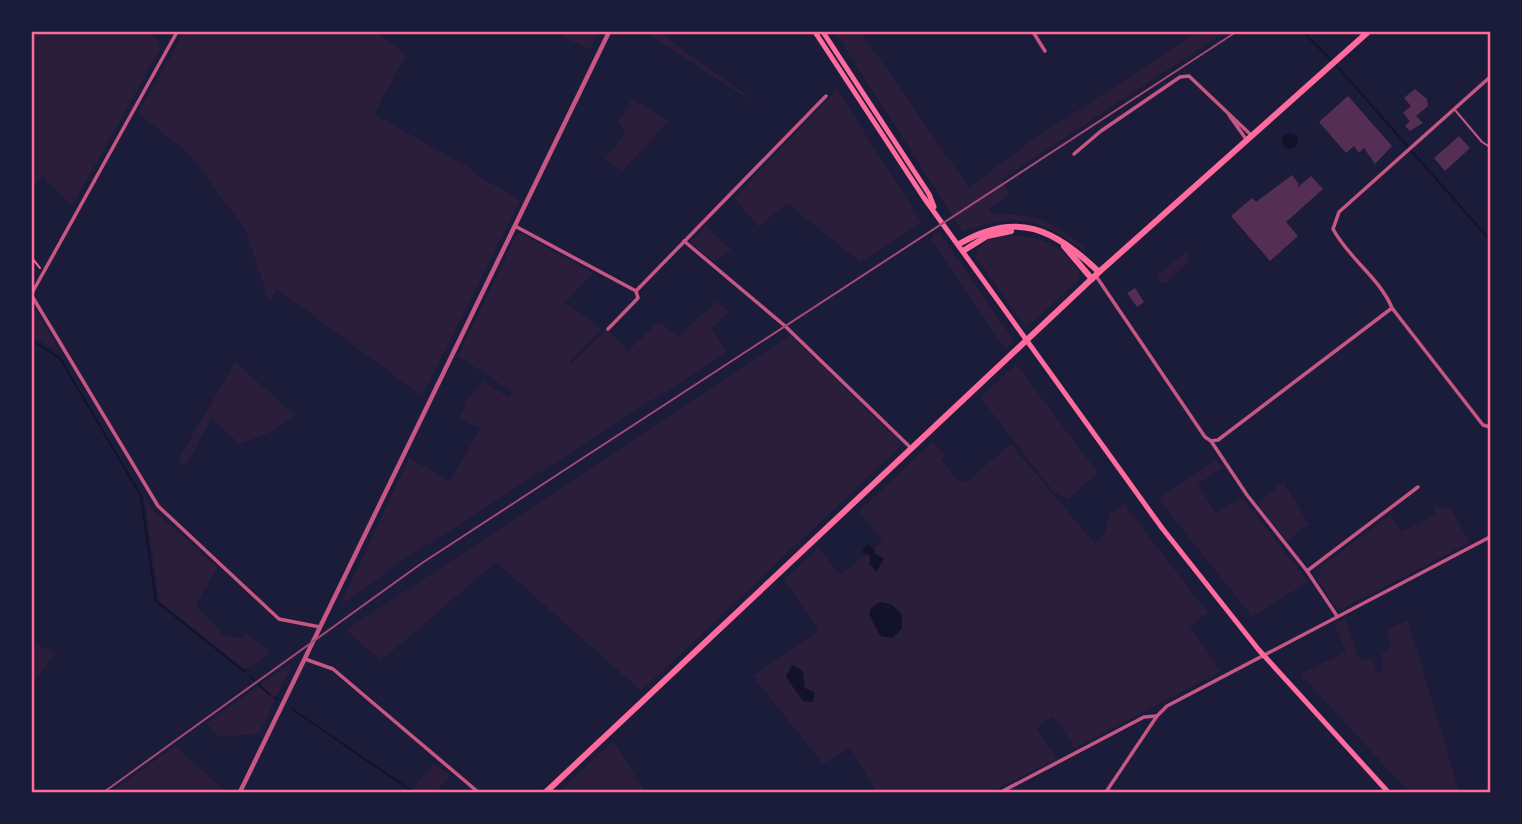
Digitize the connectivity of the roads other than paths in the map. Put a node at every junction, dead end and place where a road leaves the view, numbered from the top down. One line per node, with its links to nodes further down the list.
1 (177, 32): 21 (street)
2 (609, 32): 16 (street)
3 (815, 32): 15 (main road)
4 (823, 32): 15 (main road)
5 (1033, 32): 7 (street)
6 (1368, 32): 12 (main road)
7 (1045, 51)
8 (1490, 77): 10 (street)
9 (826, 96): 17 (street)
10 (1455, 110): 13 (lane); 22 (street)
11 (1228, 113): 12 (street); 12 (street); 14 (street)
12 (1248, 137): 19 (main road)
13 (1490, 147)
14 (1074, 154)
15 (935, 209): 18 (main road)
16 (515, 226): 20 (street); 31 (street)
17 (684, 241): 20 (street); 26 (street)
18 (961, 248): 19 (main road); 39 (main road)
19 (1096, 275): 25 (street); 26 (main road)
20 (636, 291): 23 (street)
21 (32, 294): 31 (street)
22 (1392, 308): 24 (street); 25 (street)
23 (608, 329)
24 (1490, 427)
25 (1212, 440): 29 (street)
26 (912, 449): 36 (main road)
27 (1418, 487): 29 (street)
28 (1490, 537): 30 (street)
29 (1307, 571): 30 (street)
30 (1337, 616): 33 (street)
31 (320, 627): 32 (street)
32 (305, 659): 34 (street); 35 (street)
33 (1157, 716): 37 (street); 38 (street)
34 (240, 793)
35 (478, 793)
36 (546, 793)
37 (1001, 793)
38 (1106, 793)
39 (1388, 793)

